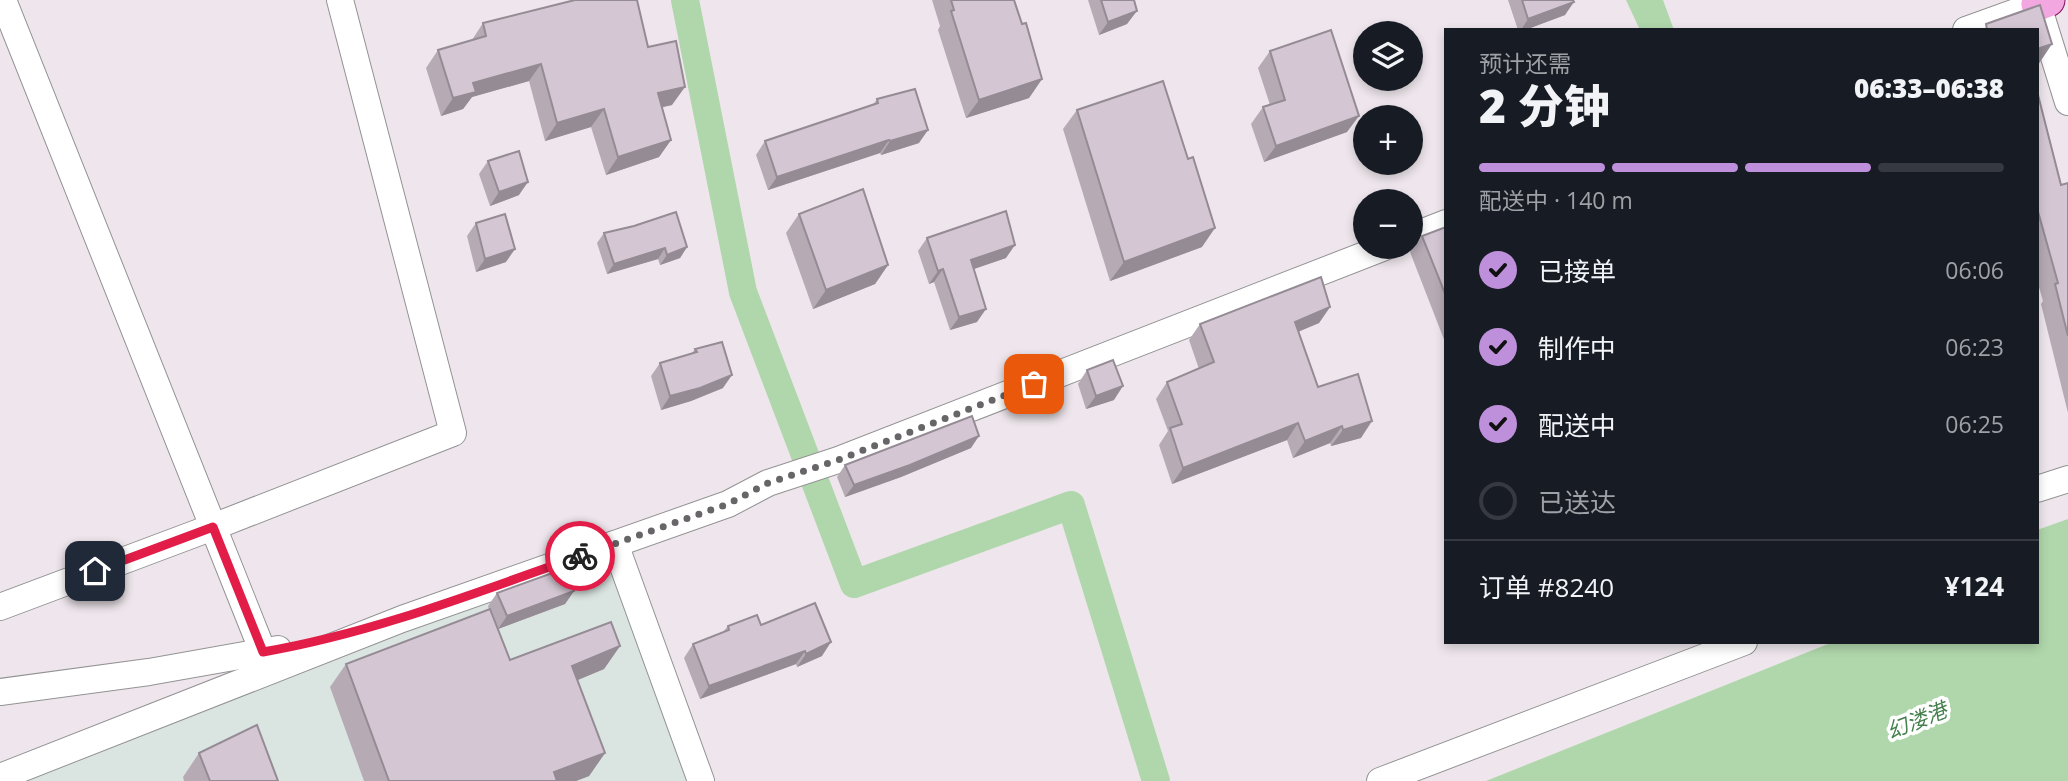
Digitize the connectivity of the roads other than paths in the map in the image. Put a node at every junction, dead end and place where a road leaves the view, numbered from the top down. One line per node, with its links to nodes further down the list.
1 (3, 0): 11 (street)
2 (340, 0): 11 (street)
3 (2041, 1): 4 (street); 5 (street)
4 (1971, 28)
5 (2068, 102)
6 (1444, 224): 7 (street)
7 (1423, 232)
8 (1354, 259): 12 (street)
9 (2068, 479): 10 (street)
10 (2039, 488)
11 (213, 527): 13 (street); 16 (street)
12 (615, 544): 14 (street); 19 (street)
13 (0, 607)
14 (402, 619): 16 (street); 18 (street)
15 (1739, 644): 20 (street)
16 (263, 652): 17 (street)
17 (0, 692)
18 (0, 777)
19 (701, 781)
20 (1380, 781)

